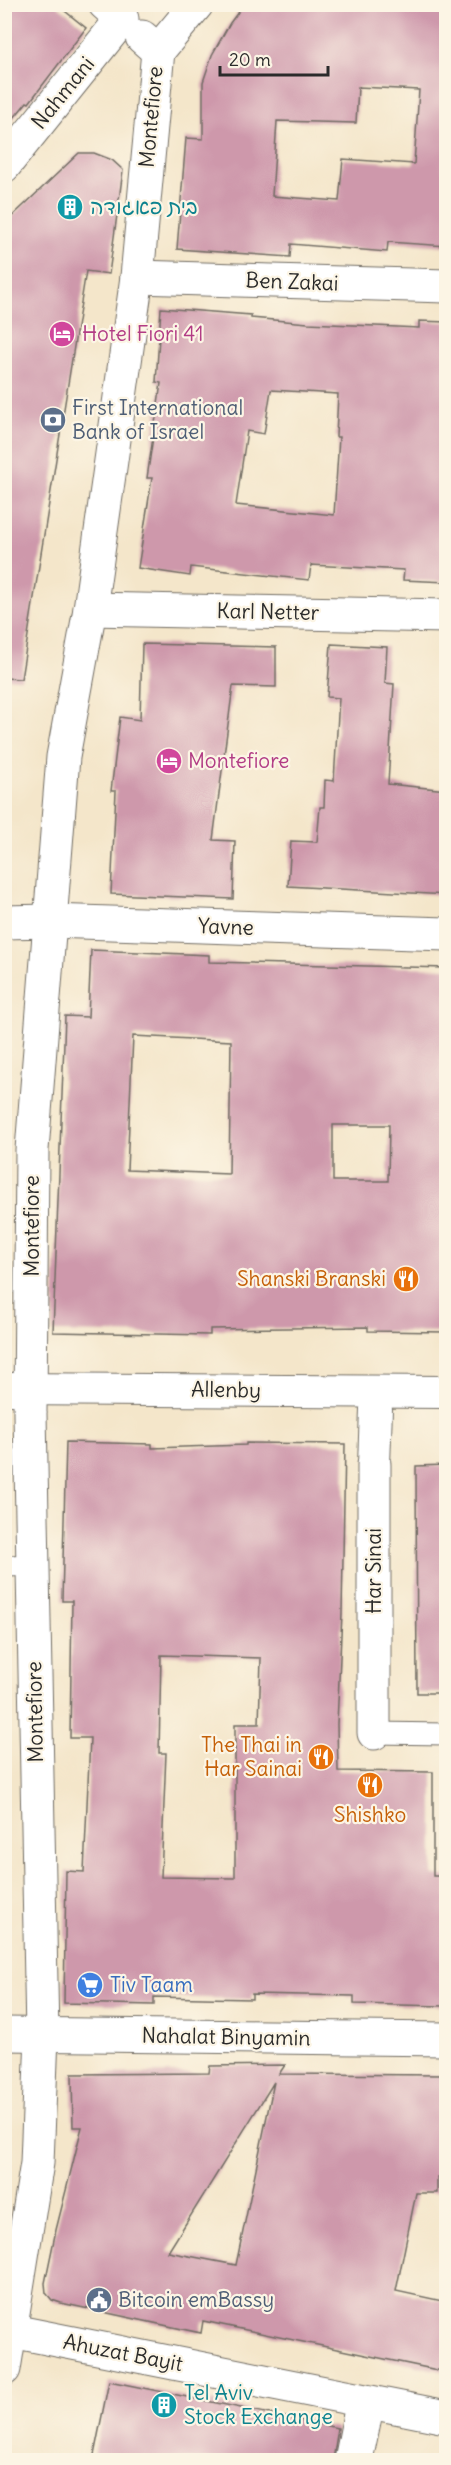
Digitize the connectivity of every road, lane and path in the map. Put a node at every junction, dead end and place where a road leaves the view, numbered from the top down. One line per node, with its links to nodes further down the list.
1 (197, 4): 3 (street)
2 (121, 9): 3 (street); 4 (street, Nahmani)
3 (158, 51): 5 (street, Montefiore)
4 (4, 166)
5 (137, 277): 6 (street, Ben Zakai); 7 (street, Montefiore)
6 (447, 286)
7 (90, 609): 8 (street, Karl Netter); 9 (street, Montefiore)
8 (447, 616)
9 (50, 921): 10 (street, Yavne); 11 (street, Yavne); 12 (street, Montefiore)
10 (4, 922)
11 (447, 934)
12 (17, 1389): 13 (street, Allenby); 19 (street, Montefiore)
13 (447, 1392)
14 (376, 1410): 15 (street, Har Sinai)
15 (374, 1464): 16 (street, Har Sinai)
16 (374, 1733): 17 (lane)
17 (447, 1734)
18 (4, 2034): 19 (street, Nahalat Binyamin)
19 (42, 2035): 20 (street, Nahalat Binyamin); 21 (street, Montefiore)
20 (447, 2039)
21 (12, 2331): 22 (street, Montefiore); 23 (street, Ahuzat Bayit)
22 (4, 2369)
23 (366, 2401): 24 (street, Ahuzat Bayit); 25 (lane); 26 (lane)
24 (447, 2417)
25 (345, 2460)
26 (362, 2460)

